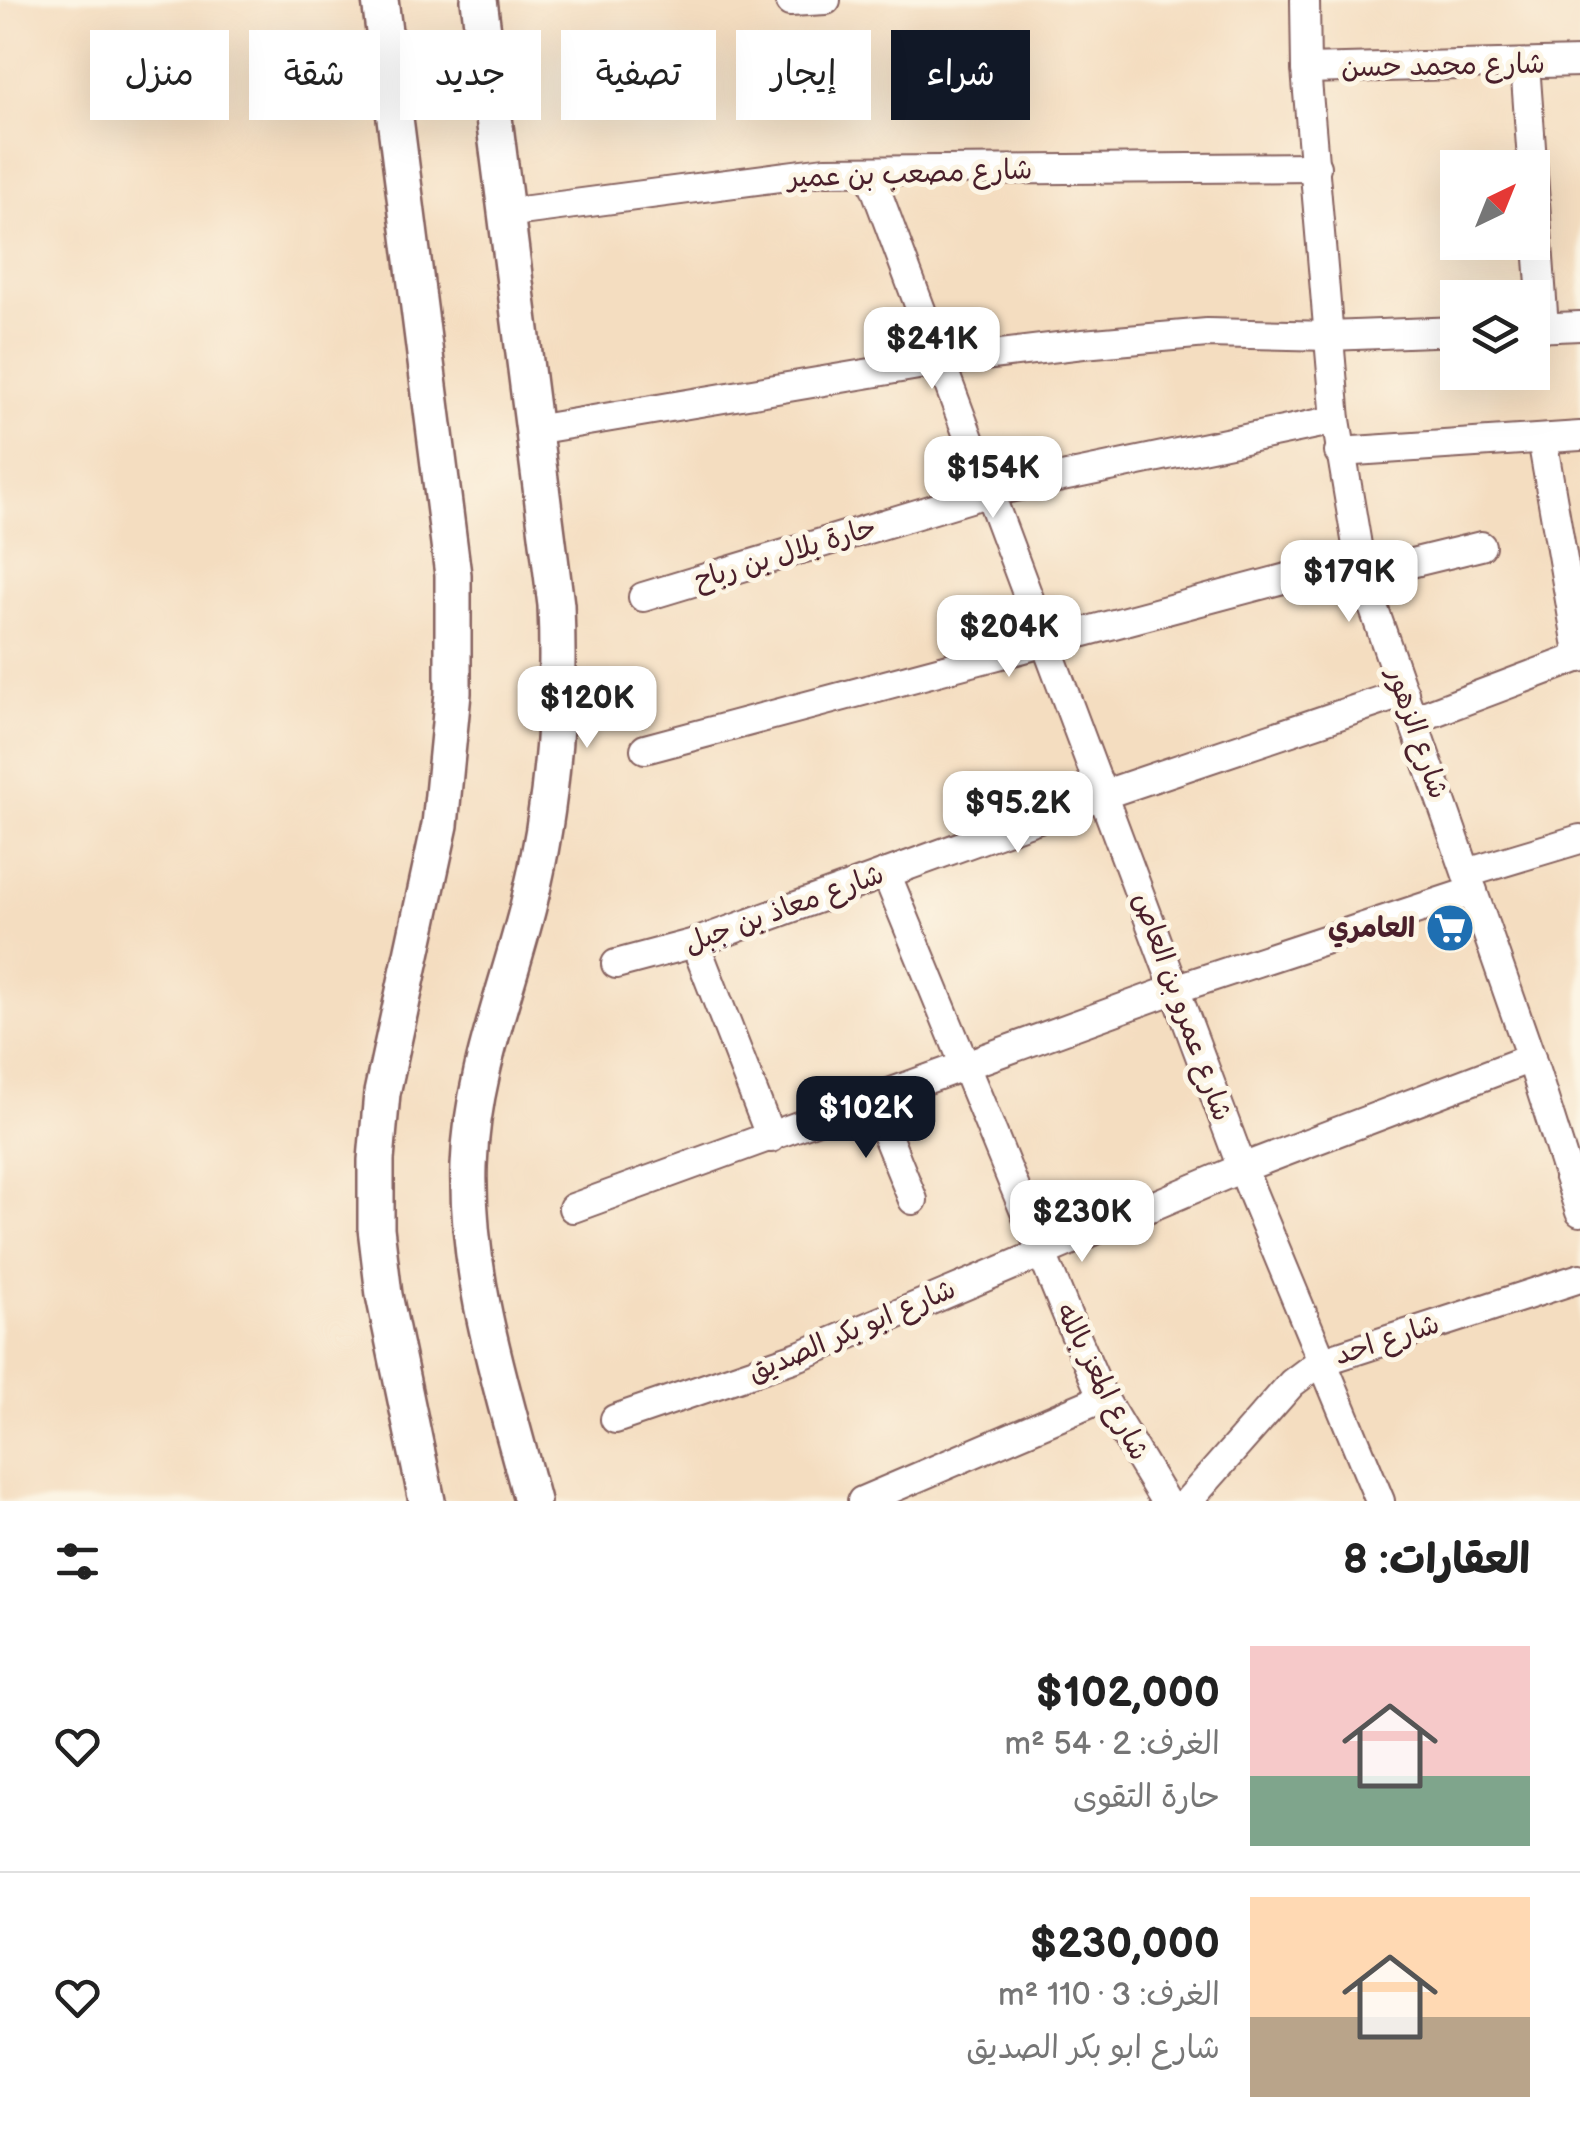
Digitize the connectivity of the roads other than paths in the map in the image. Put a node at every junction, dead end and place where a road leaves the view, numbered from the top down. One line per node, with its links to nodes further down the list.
1 (380, 0): 55 (street)
2 (479, 0): 11 (street)
3 (826, 0): 5 (street)
4 (1305, 0): 8 (street, شارع الزهور)
5 (790, 2)
6 (1580, 62): 7 (street, شارع محمد حسن)
7 (1526, 64): 8 (street, شارع محمد حسن); 12 (street)
8 (1306, 69): 9 (street, شارع الزهور)
9 (1316, 168): 10 (street, شارع مصعب بن عمير); 16 (street, شارع الزهور)
10 (870, 172): 11 (street, شارع مصعب بن عمير); 17 (street, شارع عمرو بن العاص)
11 (506, 213): 19 (street)
12 (1536, 280)
13 (1580, 326): 14 (street)
14 (1550, 327)
15 (1440, 332): 16 (street)
16 (1330, 336): 17 (street); 18 (street, شارع الزهور)
17 (942, 361): 19 (street); 23 (street, شارع عمرو بن العاص)
18 (1336, 420): 22 (street, شارع الزهور); 23 (street, حارة بلال بن رباح)
19 (534, 430): 56 (street)
20 (1580, 436): 21 (street)
21 (1542, 439): 22 (street); 25 (street)
22 (1339, 452): 26 (street, شارع الزهور)
23 (990, 492): 27 (street, حارة بلال بن رباح); 28 (street, شارع عمرو بن العاص)
24 (1481, 546): 26 (street)
25 (1571, 556): 29 (street)
26 (1360, 567): 28 (street); 30 (street, شارع الزهور)
27 (644, 597)
28 (1044, 641): 32 (street); 33 (street, شارع عمرو بن العاص)
29 (1580, 658): 31 (street)
30 (1404, 693): 31 (street, شارع الزهور); 33 (street, شارع معاذ بن جبل)
31 (1413, 720): 36 (street, شارع الزهور)
32 (645, 749)
33 (1102, 794): 35 (street, شارع معاذ بن جبل); 39 (street, شارع عمرو بن العاص)
34 (1580, 839): 36 (street)
35 (886, 872): 37 (street, شارع معاذ بن جبل); 41 (street, شارع المعز بالله)
36 (1470, 882): 39 (street); 40 (street, شارع الزهور)
37 (694, 943): 38 (street, شارع معاذ بن جبل); 43 (street)
38 (616, 964)
39 (1174, 989): 41 (street); 44 (street, شارع عمرو بن العاص)
40 (1532, 1058): 44 (street, شارع ابو بكر الصديق); 45 (street, شارع الزهور)
41 (963, 1066): 42 (street); 49 (street, شارع المعز بالله)
42 (872, 1099): 43 (street); 46 (street)
43 (771, 1138): 47 (street)
44 (1242, 1168): 49 (street, شارع ابو بكر الصديق); 51 (street, شارع عمرو بن العاص)
45 (1574, 1181): 48 (street, شارع الزهور)
46 (914, 1200)
47 (573, 1208)
48 (1580, 1212)
49 (1039, 1252): 52 (street, شارع المعز بالله); 53 (street, شارع ابو بكر الصديق)
50 (1580, 1278): 51 (street, شارع احد)
51 (1320, 1362): 59 (street, شارع احد); 60 (street, شارع عمرو بن العاص)
52 (1104, 1398): 54 (street); 58 (street, شارع المعز بالله)
53 (616, 1420)
54 (914, 1491): 57 (street)
55 (427, 1501)
56 (532, 1501)
57 (862, 1501)
58 (1165, 1501)
59 (1188, 1501)
60 (1380, 1501)

